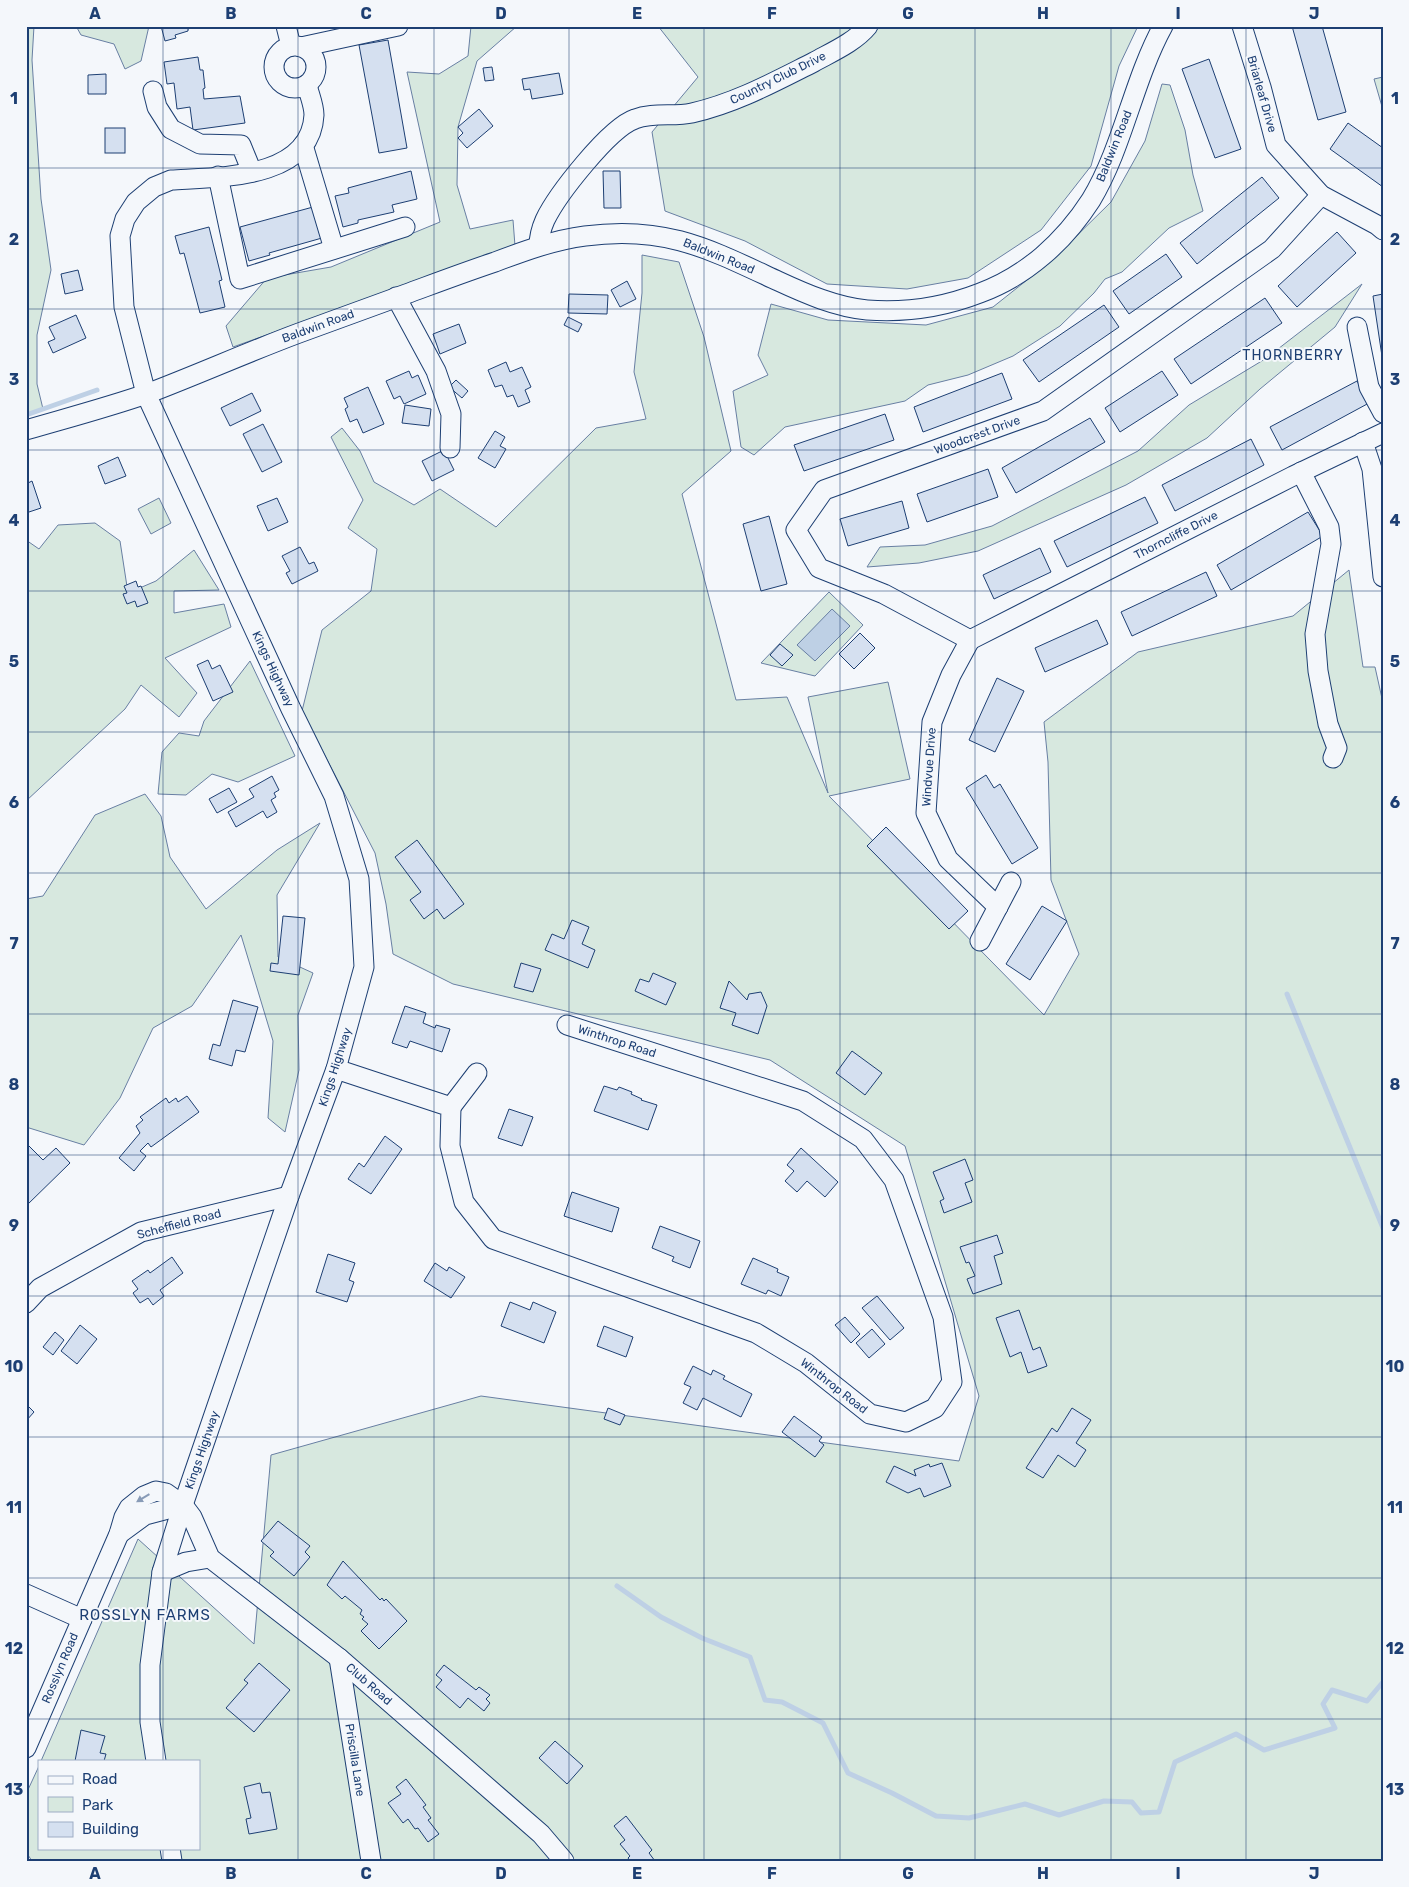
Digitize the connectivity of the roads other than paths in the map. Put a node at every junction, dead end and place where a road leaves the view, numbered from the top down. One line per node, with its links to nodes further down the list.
1 (286, 26): 6 (street)
2 (398, 26): 6 (street)
3 (868, 26): 15 (street, Country Club Drive)
4 (1163, 26): 15 (street, Baldwin Road)
5 (1242, 26): 12 (street, Briarleaf Drive)
6 (296, 46): 7 (street); 7 (street)
7 (307, 85): 9 (street)
8 (153, 91): 10 (street)
9 (303, 145): 10 (street, Kings Highway); 16 (street)
10 (252, 172): 11 (street, Kings Highway)
11 (218, 176): 16 (street); 19 (street, Kings Highway)
12 (1321, 195): 14 (street, Briarleaf Drive); 27 (street, Woodcrest Drive)
13 (406, 227): 16 (street)
14 (1383, 230)
15 (539, 246): 17 (street, Baldwin Road)
16 (334, 249)
17 (396, 297): 19 (street, Baldwin Road); 24 (street)
18 (1357, 327): 20 (street)
19 (146, 394): 21 (street, Baldwin Road); 33 (street, Kings Highway)
20 (1383, 413)
21 (26, 430)
22 (1383, 434): 23 (street, Thorncliffe Drive)
23 (1363, 442): 25 (street, Thorncliffe Drive); 26 (street)
24 (450, 448)
25 (1301, 472): 27 (street, Thorncliffe Drive); 28 (street)
26 (1383, 577)
27 (970, 640): 30 (street, Windvue Drive)
28 (1334, 758)
29 (1011, 882): 30 (street)
30 (998, 907): 31 (street)
31 (980, 941)
32 (567, 1025): 35 (street, Winthrop Road)
33 (336, 1069): 35 (street); 36 (street, Kings Highway)
34 (477, 1073): 35 (street)
35 (451, 1107)
36 (289, 1196): 37 (street, Scheffield Road); 38 (street, Kings Highway)
37 (26, 1303)
38 (183, 1505): 39 (street, Club Road); 40 (street, Kings Highway); 42 (street, Rosslyn Road)
39 (210, 1558): 40 (street); 43 (street, Club Road)
40 (162, 1572): 45 (street, Kings Highway)
41 (26, 1594): 42 (street)
42 (82, 1619): 44 (street, Rosslyn Road)
43 (339, 1658): 46 (street, Priscilla Lane); 47 (street, Club Road)
44 (26, 1748)
45 (156, 1760)
46 (371, 1861)
47 (564, 1861)

